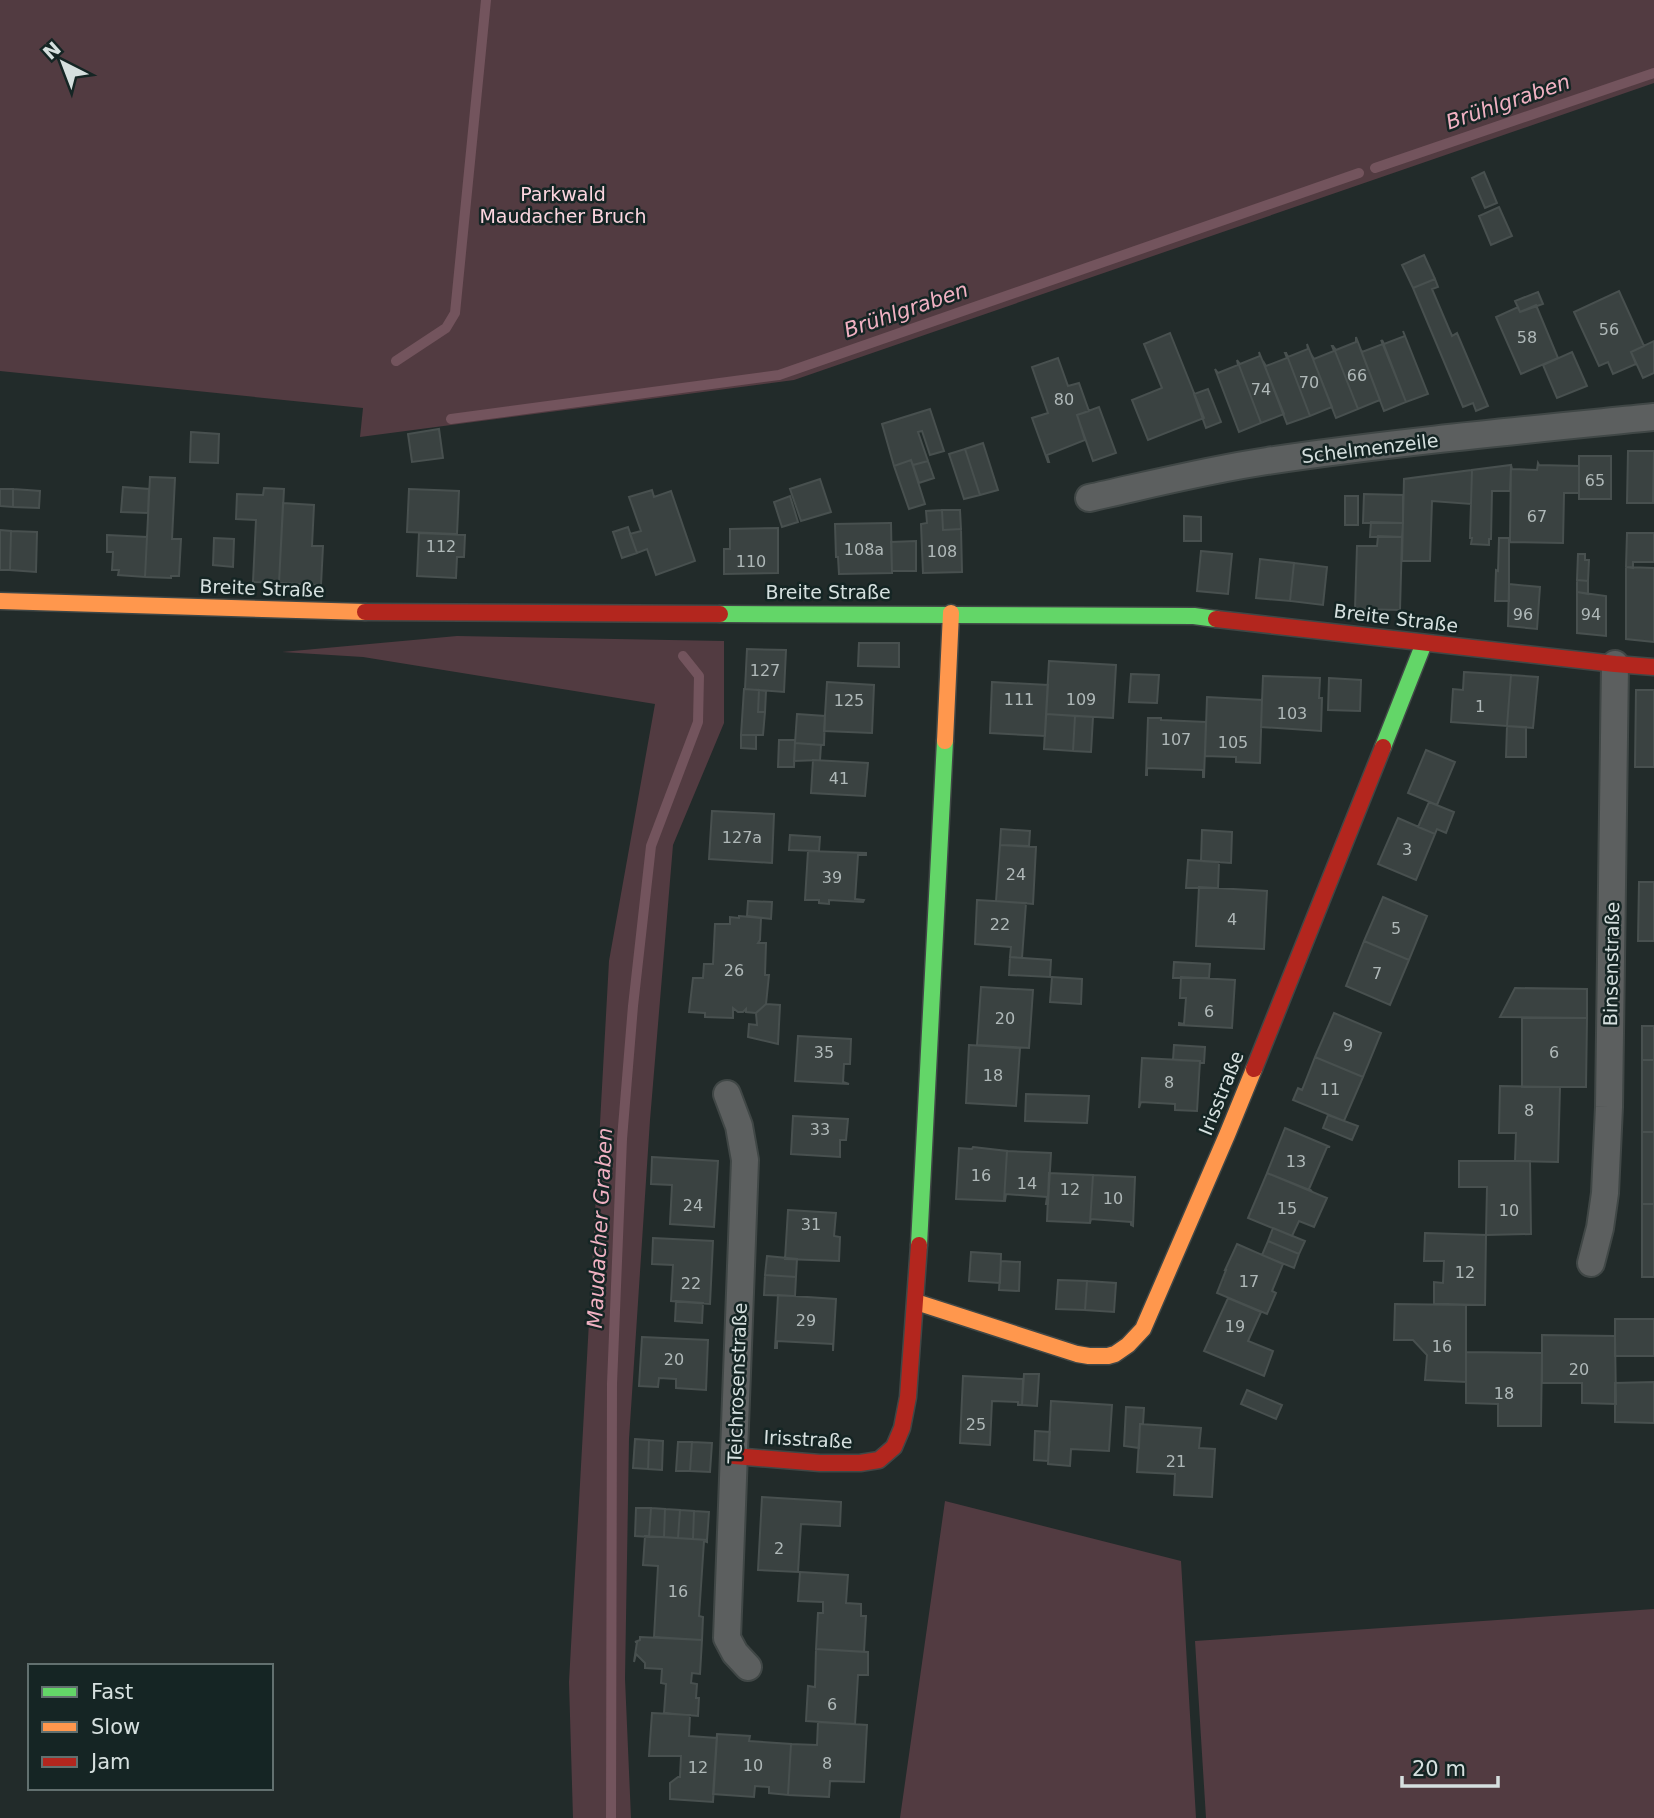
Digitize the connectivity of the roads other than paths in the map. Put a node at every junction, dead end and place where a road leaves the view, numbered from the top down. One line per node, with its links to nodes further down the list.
1 (1654, 417): 2 (street, Schelmenzeile)
2 (1090, 498)
3 (0, 601): 4 (street, Breite Straße)
4 (951, 613): 5 (street, Breite Straße); 10 (street, Irisstraße)
5 (1424, 643): 6 (street, Breite Straße); 10 (street, Irisstraße)
6 (1615, 664): 7 (street, Breite Straße); 9 (street, Binsenstraße)
7 (1654, 667)
8 (727, 1094): 11 (street, Teichrosenstraße)
9 (1591, 1263)
10 (916, 1302): 11 (street, Irisstraße)
11 (734, 1455): 12 (street, Teichrosenstraße)
12 (748, 1667)

